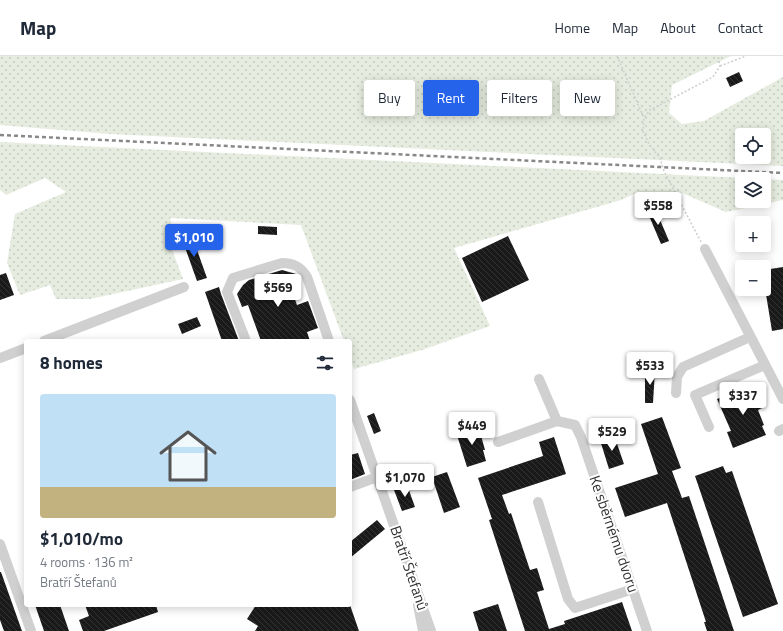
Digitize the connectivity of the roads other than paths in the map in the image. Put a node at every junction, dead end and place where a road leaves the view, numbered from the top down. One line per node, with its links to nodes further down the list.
1 (705, 249): 3 (street)
2 (184, 287): 4 (street)
3 (750, 337): 9 (street); 11 (street)
4 (49, 339)
5 (245, 339): 6 (street)
6 (328, 339)
7 (24, 349): 8 (street)
8 (0, 358)
9 (765, 365): 12 (street); 15 (street)
10 (539, 379): 14 (street)
11 (676, 393)
12 (783, 399)
13 (353, 416): 17 (street, Bratří Štefanů)
14 (557, 422): 16 (street); 22 (street, Ke sběrnému dvoru)
15 (709, 427)
16 (498, 442)
17 (377, 477): 18 (street); 21 (street, Bratří Štefanů)
18 (352, 486)
19 (538, 502): 22 (street)
20 (0, 544): 23 (street)
21 (416, 587): 24 (street); 25 (street, Bratří Štefanů)
22 (633, 589): 26 (street, Ke sběrnému dvoru)
23 (31, 631)
24 (422, 631)
25 (431, 631)
26 (647, 631)

